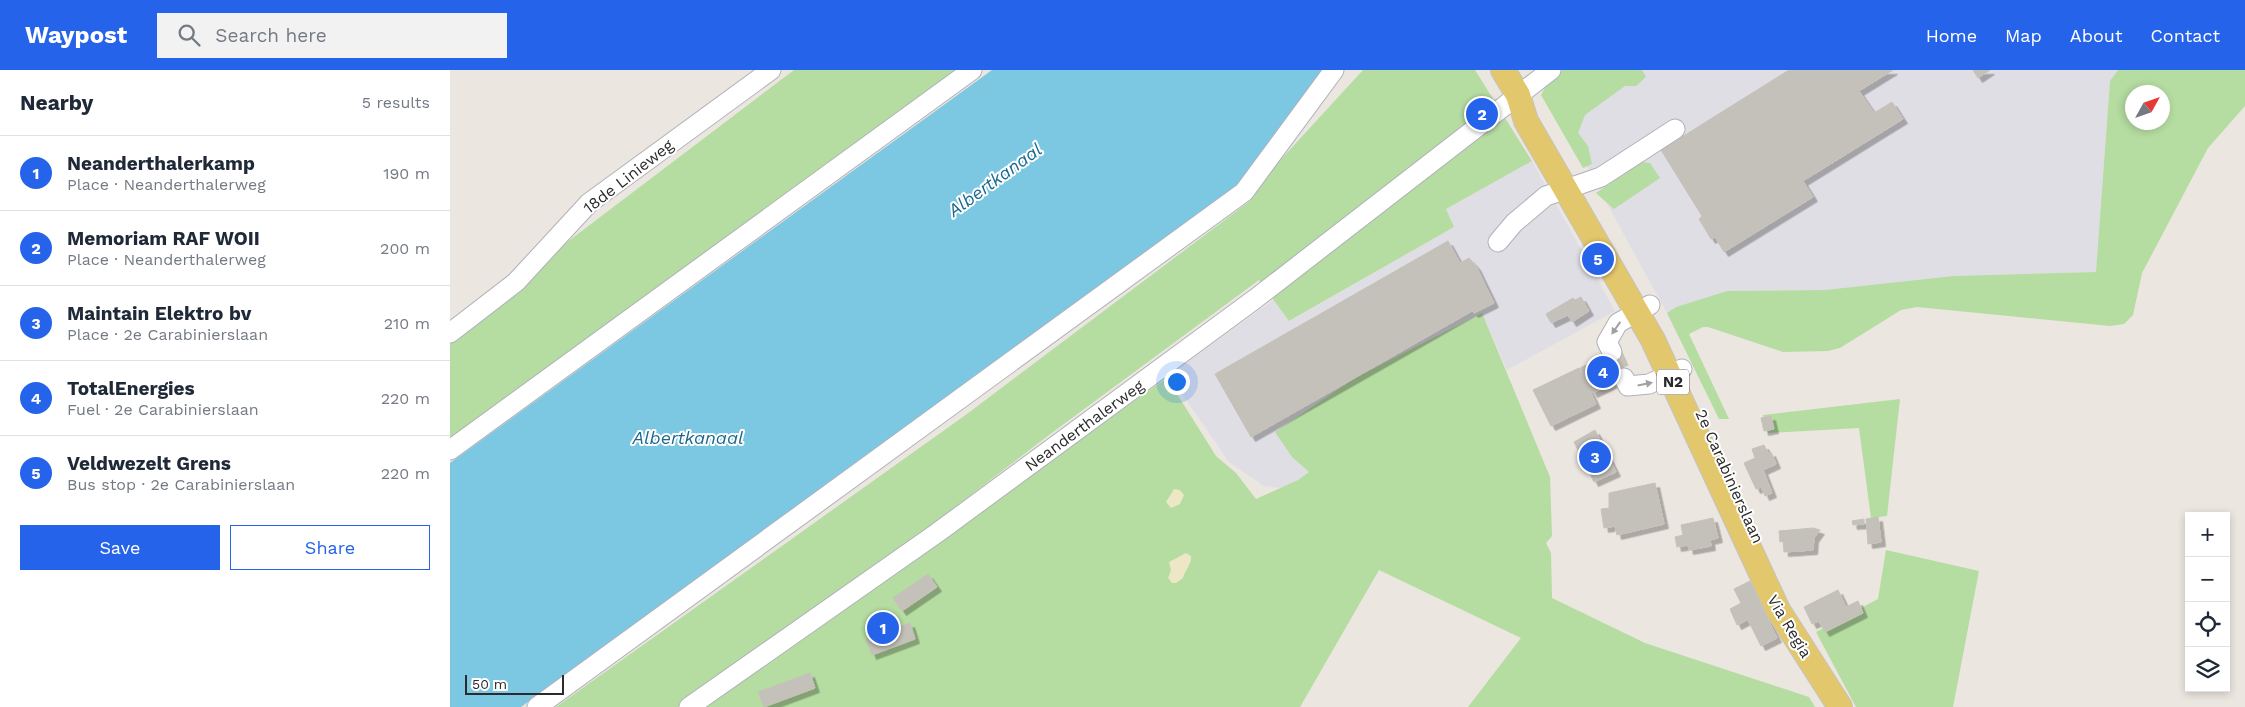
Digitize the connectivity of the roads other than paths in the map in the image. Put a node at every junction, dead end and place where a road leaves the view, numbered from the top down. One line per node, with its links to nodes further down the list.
1 (771, 70): 11 (street, 18de Linieweg)
2 (972, 70): 15 (street)
3 (1334, 70): 17 (street)
4 (1503, 70): 6 (main road, 2e Carabinierslaan / N2)
5 (1551, 70): 6 (street, Neanderthalerweg)
6 (1518, 95): 8 (main road, 2e Carabinierslaan / N2); 18 (street, Neanderthalerweg)
7 (1675, 128): 8 (street)
8 (1573, 187): 9 (street); 10 (main road, 2e Carabinierslaan / N2)
9 (1498, 242)
10 (1644, 308): 12 (street, one-way to 12); 13 (main road, 2e Carabinierslaan / N2)
11 (450, 333)
12 (1612, 352)
13 (1676, 372): 14 (street, one-way to 13); 16 (main road, 2e Carabinierslaan / N2)
14 (1624, 378)
15 (450, 450)
16 (1767, 574): 19 (main road, Via Regia)
17 (537, 707)
18 (689, 707)
19 (1840, 707)

